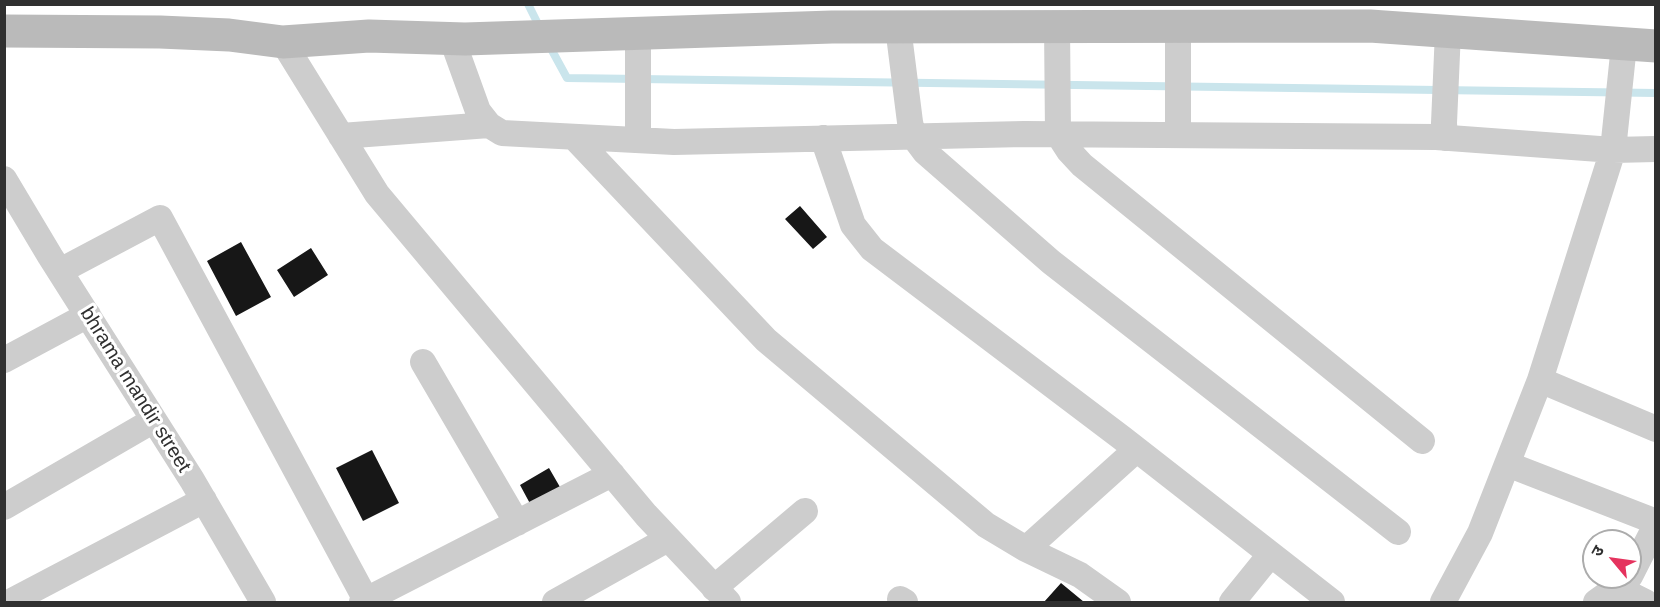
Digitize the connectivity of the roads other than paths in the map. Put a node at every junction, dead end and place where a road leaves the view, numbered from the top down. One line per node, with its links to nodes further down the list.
1 (1178, 25): 2 (street); 5 (street); 13 (street)
2 (1057, 26): 3 (street); 12 (street)
3 (897, 27): 6 (street); 14 (street)
4 (4, 31): 8 (street)
5 (1448, 31): 9 (street); 15 (street)
6 (638, 33): 7 (street); 16 (street)
7 (458, 39): 8 (street); 11 (street)
8 (283, 42): 17 (street)
9 (1624, 45): 10 (street); 21 (street)
10 (1656, 46)
11 (484, 118): 17 (street); 18 (street)
12 (1057, 126): 13 (street); 14 (street); 30 (street)
13 (1178, 128): 15 (street)
14 (911, 129): 19 (street); 39 (street)
15 (1444, 131): 21 (street)
16 (638, 132): 18 (street); 19 (street)
17 (341, 136): 33 (street)
18 (574, 137): 41 (street)
19 (823, 138): 31 (street)
20 (1656, 149): 21 (street)
21 (1613, 150): 27 (street)
22 (4, 179): 23 (street, bhrama mandir street)
23 (60, 272): 24 (street, bhrama mandir street); 47 (street)
24 (88, 315): 25 (street); 28 (street, bhrama mandir street)
25 (4, 360)
26 (423, 362): 37 (street)
27 (1540, 380): 29 (street); 32 (street)
28 (154, 420): 34 (street, bhrama mandir street); 35 (street)
29 (1656, 429)
30 (1422, 441)
31 (1136, 450): 41 (street); 43 (street)
32 (1507, 464): 38 (street); 54 (street)
33 (612, 474): 37 (street); 40 (street)
34 (204, 500): 48 (street); 49 (street, bhrama mandir street)
35 (4, 507)
36 (806, 511): 46 (street)
37 (517, 523): 47 (street)
38 (1656, 524): 42 (street)
39 (1398, 532)
40 (668, 539): 46 (street); 50 (street)
41 (1026, 549): 51 (street)
42 (1642, 552)
43 (1270, 555): 52 (street); 53 (street)
44 (1615, 589): 55 (street)
45 (1634, 589): 56 (street)
46 (721, 595)
47 (364, 601)
48 (10, 603)
49 (263, 603)
50 (555, 603)
51 (1118, 603)
52 (1232, 603)
53 (1332, 603)
54 (1443, 603)
55 (1596, 603)
56 (1645, 603)

